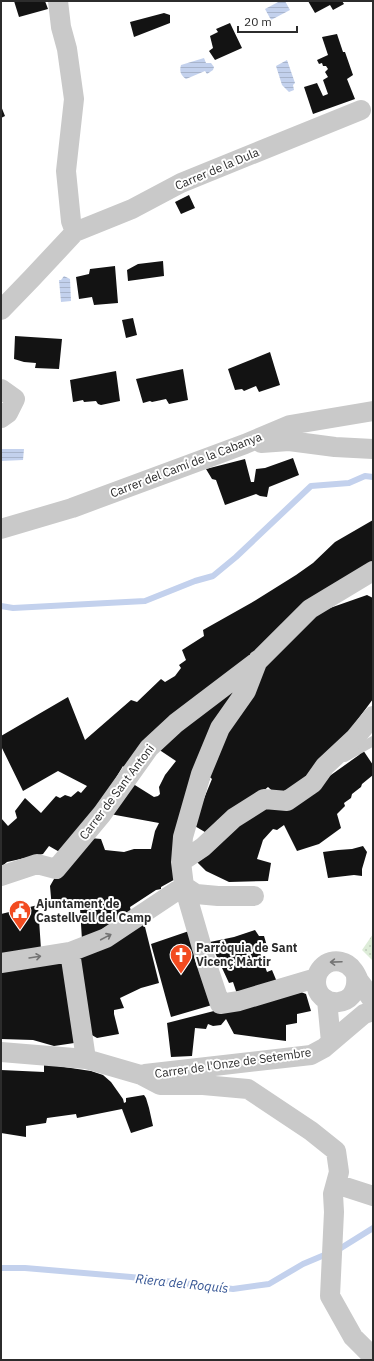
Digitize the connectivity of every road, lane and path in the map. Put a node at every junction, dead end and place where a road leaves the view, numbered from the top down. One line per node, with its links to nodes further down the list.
1 (58, 1): 3 (street)
2 (361, 110): 3 (street, Carrer de la Dula)
3 (75, 232): 4 (street)
4 (1, 310)
5 (1, 389): 7 (street)
6 (373, 410): 8 (street, Carrer del Camí de la Cabanya)
7 (1, 418)
8 (245, 444): 9 (street); 10 (street, Carrer del Camí de la Cabanya)
9 (373, 449)
10 (1, 529)
11 (373, 571): 13 (street)
12 (373, 588): 13 (street)
13 (310, 609): 14 (street)
14 (259, 660): 18 (street); 19 (street, Carrer de Sant Antoni)
15 (373, 716): 17 (street)
16 (373, 741): 17 (lane)
17 (318, 776): 18 (street)
18 (181, 862): 20 (street)
19 (1, 876)
20 (184, 886): 21 (street); 22 (street, one-way to 20); 25 (street)
21 (254, 896)
22 (70, 952): 23 (street, one-way to 22); 31 (street)
23 (1, 963)
24 (356, 976): 25 (street, one-way to 25); 26 (street); 27 (street)
25 (316, 978): 26 (street)
26 (327, 1000): 29 (street)
27 (373, 1001)
28 (373, 1011): 29 (street, Carrer de l'Onze de Setembre)
29 (328, 1045): 32 (street, Carrer de l'Onze de Setembre)
30 (1, 1052): 31 (street)
31 (86, 1059): 32 (street)
32 (141, 1075): 33 (street)
33 (336, 1184): 34 (street); 35 (street)
34 (373, 1196)
35 (373, 1356)

